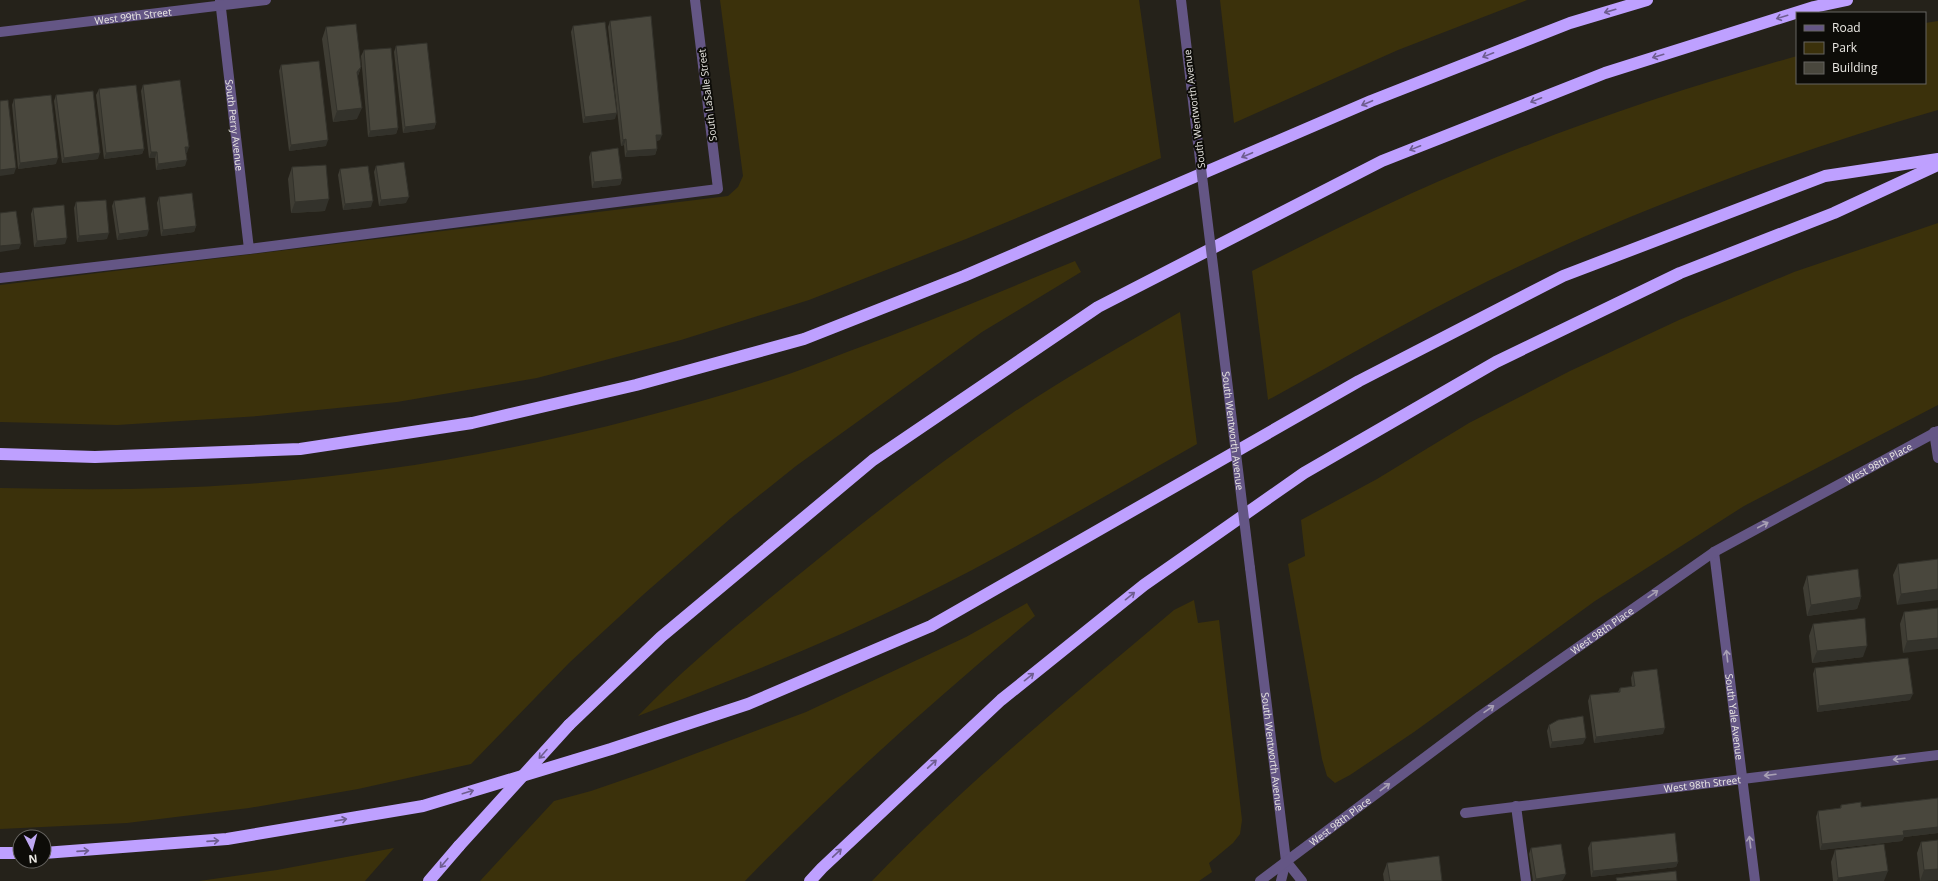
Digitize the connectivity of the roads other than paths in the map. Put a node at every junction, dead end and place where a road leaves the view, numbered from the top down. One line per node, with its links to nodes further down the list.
1 (266, 0): 6 (street, West 99th Street)
2 (695, 0): 12 (street, South LaSalle Street)
3 (1181, 0): 25 (street, South Wentworth Avenue, bridge)
4 (1647, 0): 15 (highway, one-way to 15)
5 (1847, 0): 7 (highway, one-way to 7, bridge)
6 (220, 3): 9 (street, West 99th Street); 12 (street, South Perry Avenue)
7 (1798, 12)
8 (1796, 13): 26 (highway, one-way to 26, bridge)
9 (0, 32)
10 (1938, 159): 23 (highway, one-way to 10)
11 (1938, 165): 27 (highway, one-way to 11)
12 (249, 249): 13 (street)
13 (0, 278)
14 (1936, 432): 16 (street); 17 (street, West 98th Place, one-way to 14)
15 (0, 454)
16 (1938, 458)
17 (1714, 552): 19 (street, South Yale Avenue, one-way to 17); 25 (street, West 98th Place, one-way to 17)
18 (1938, 754): 19 (street, West 98th Street, one-way to 19)
19 (1742, 778): 20 (street, West 98th Street); 32 (street, South Yale Avenue, one-way to 19)
20 (1516, 806): 21 (street, West 98th Street); 31 (street)
21 (1465, 813)
22 (0, 852): 24 (highway)
23 (52, 852)
24 (12, 853)
25 (1286, 860): 28 (street, West 98th Place); 29 (street, South Wentworth Avenue); 30 (street)
26 (429, 881)
27 (810, 881)
28 (1260, 881)
29 (1281, 881)
30 (1302, 881)
31 (1526, 881)
32 (1755, 881)

